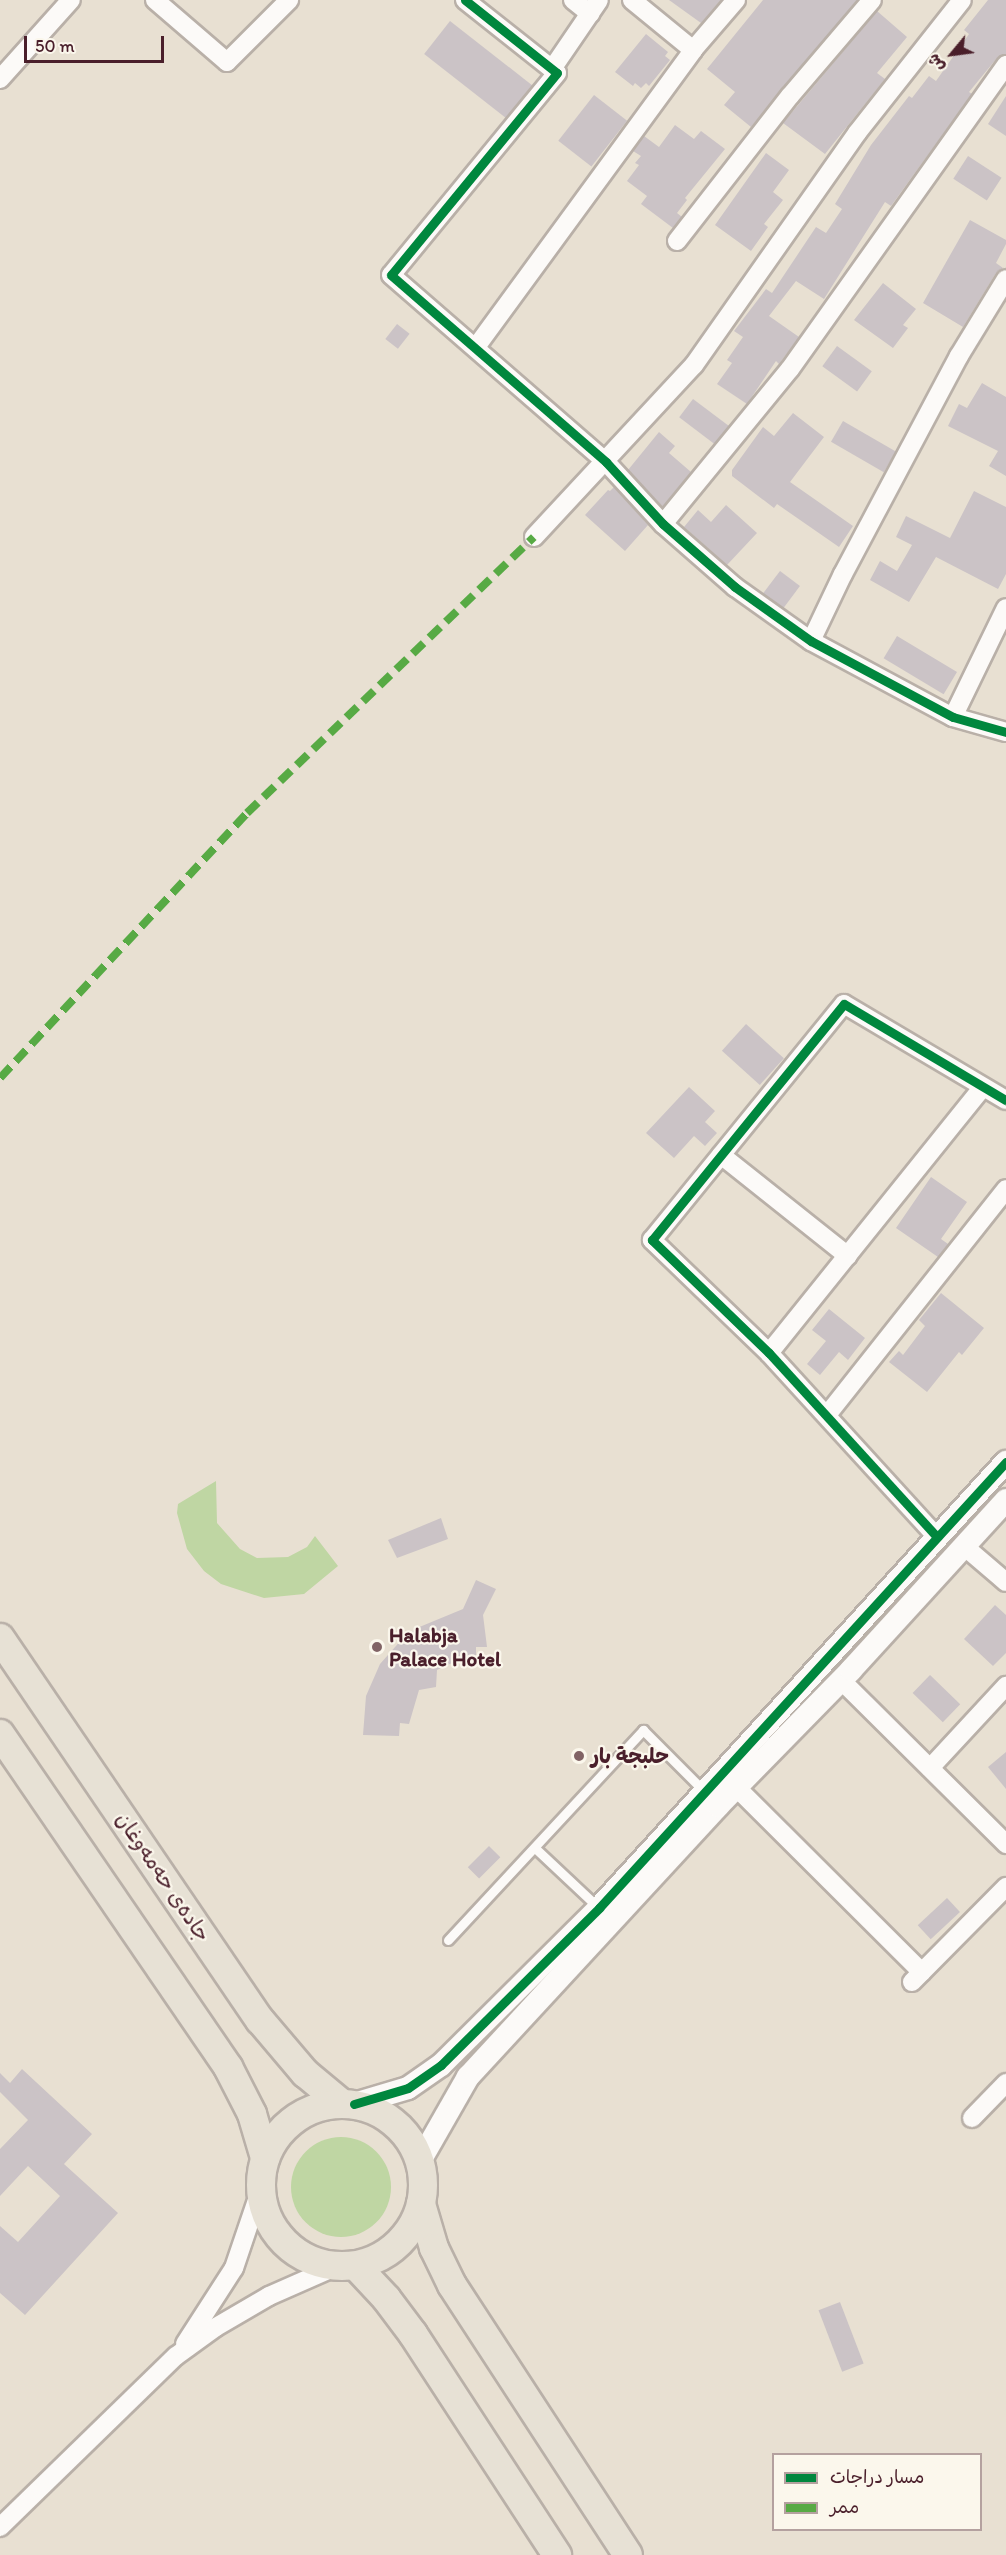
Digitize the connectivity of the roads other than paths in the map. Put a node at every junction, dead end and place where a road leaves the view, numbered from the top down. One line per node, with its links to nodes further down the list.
1 (71, 0): 14 (street)
2 (154, 0): 3 (street)
3 (289, 0)
4 (465, 0): 13 (street)
5 (573, 0): 10 (street)
6 (632, 0): 11 (street)
7 (736, 0): 11 (street)
8 (873, 0): 15 (street)
9 (962, 0): 18 (street)
10 (594, 7): 13 (street)
11 (693, 50): 17 (street)
12 (1006, 65): 19 (street)
13 (552, 69): 17 (street)
14 (0, 79)
15 (677, 242)
16 (1006, 279): 23 (street)
17 (476, 347): 18 (street)
18 (606, 462): 19 (street); 20 (street)
19 (663, 524): 23 (street)
20 (534, 537)
21 (1006, 608): 22 (street)
22 (1001, 630): 24 (street)
23 (811, 641): 24 (street)
24 (953, 717): 25 (street)
25 (1006, 732)
26 (983, 1087): 27 (street); 28 (street); 30 (street)
27 (1006, 1100)
28 (722, 1155): 30 (street); 31 (street)
29 (1006, 1189): 32 (street)
30 (848, 1256): 31 (street)
31 (769, 1353): 32 (street)
32 (827, 1415): 35 (street)
33 (1006, 1462): 35 (street)
34 (1006, 1500): 36 (street)
35 (937, 1537): 43 (street)
36 (964, 1546): 37 (street); 39 (street)
37 (1006, 1582)
38 (0, 1638): 51 (main road, جادەی حەمەوغان)
39 (841, 1680): 42 (street); 43 (street)
40 (1006, 1686): 42 (street)
41 (0, 1734): 53 (main road)
42 (930, 1768): 45 (street)
43 (729, 1780): 44 (street); 47 (street)
44 (711, 1799): 46 (lane); 48 (street)
45 (1006, 1844)
46 (535, 1848): 48 (lane); 49 (lane)
47 (1006, 1887)
48 (606, 1914): 51 (street); 54 (street)
49 (448, 1940)
50 (1006, 2083): 52 (street)
51 (348, 2104): 53 (main road); 54 (main road)
52 (972, 2118)
53 (265, 2158): 55 (main road)
54 (420, 2161): 56 (main road)
55 (260, 2191): 57 (main road); 58 (street)
56 (421, 2204): 57 (main road); 61 (main road)
57 (346, 2267): 58 (street); 60 (main road)
58 (176, 2356): 59 (street)
59 (0, 2527)
60 (557, 2555)
61 (628, 2555)

